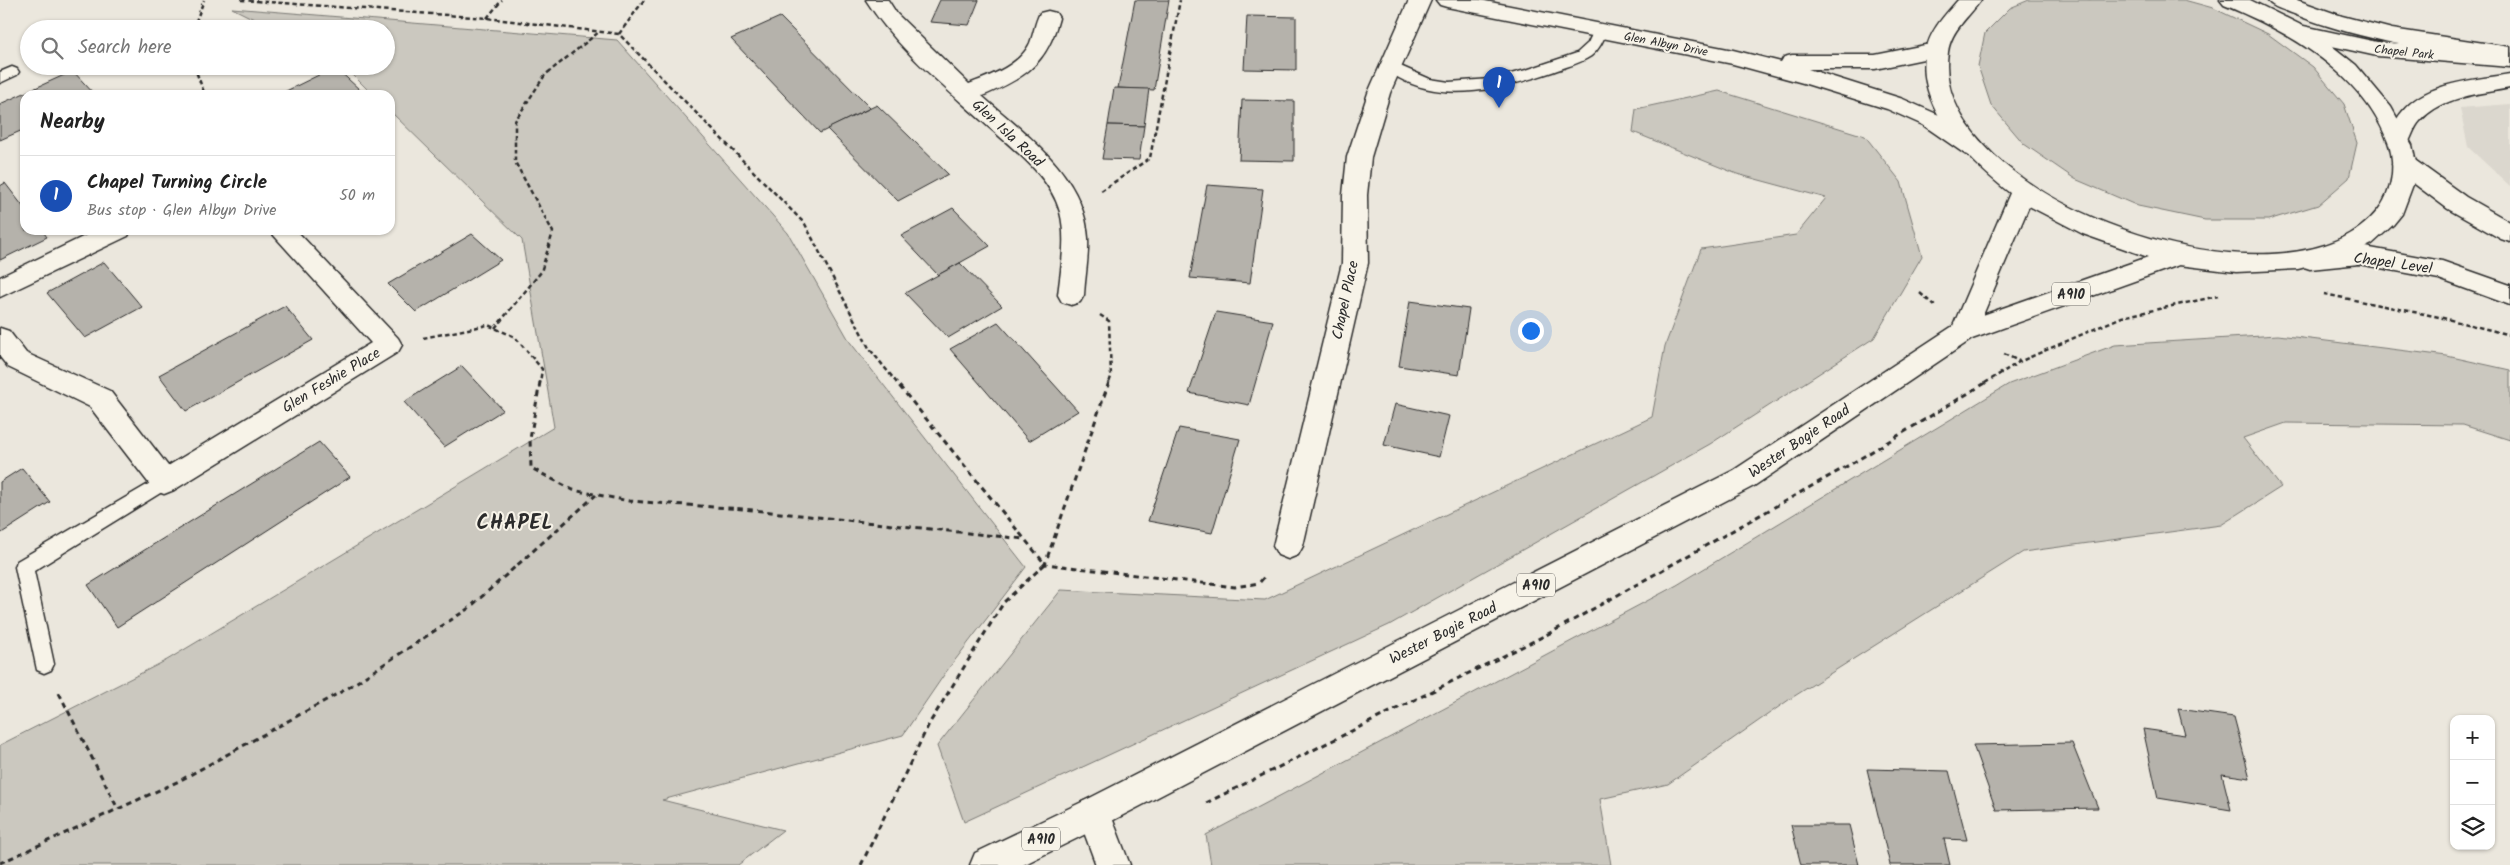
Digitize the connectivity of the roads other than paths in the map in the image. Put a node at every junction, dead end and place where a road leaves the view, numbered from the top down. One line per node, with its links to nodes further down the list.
1 (877, 0): 18 (street, Glen Isla Road)
2 (1420, 0): 16 (street, Chapel Place)
3 (1447, 0): 10 (street, Glen Albyn Drive)
4 (1943, 0): 9 (street, A910)
5 (1970, 0): 9 (street, A910)
6 (2231, 0): 11 (street, A910)
7 (2278, 0): 13 (street)
8 (1048, 18): 18 (street)
9 (1944, 27): 12 (street, A910)
10 (1600, 31): 14 (street, Glen Albyn Drive); 16 (lane)
11 (2299, 32): 15 (street, Chapel Park); 19 (street, A910)
12 (1935, 50): 14 (street); 20 (street, A910)
13 (2510, 54)
14 (1733, 57): 20 (street)
15 (2510, 60)
16 (1390, 66): 34 (street, Chapel Place)
17 (2510, 81): 19 (street)
18 (966, 94): 30 (street, Glen Isla Road)
19 (2399, 139): 21 (street, A910)
20 (1974, 148): 22 (street, A910)
21 (2404, 164): 23 (street); 27 (street, A910)
22 (2023, 191): 26 (street, A910); 31 (street)
23 (2510, 233)
24 (109, 235): 28 (street)
25 (286, 235): 33 (street, Glen Feshie Place)
26 (2178, 255): 27 (street, A910); 31 (street, Wester Bogie Road / A910)
27 (2271, 263): 29 (street, Chapel Level)
28 (0, 288)
29 (2510, 294)
30 (1071, 295)
31 (1963, 332): 36 (street, Wester Bogie Road / A910)
32 (0, 338): 33 (street)
33 (164, 482): 35 (lane)
34 (1288, 546)
35 (44, 664)
36 (1094, 813): 37 (street, Wester Bogie Road / A910); 38 (street)
37 (987, 865)
38 (1113, 865)

